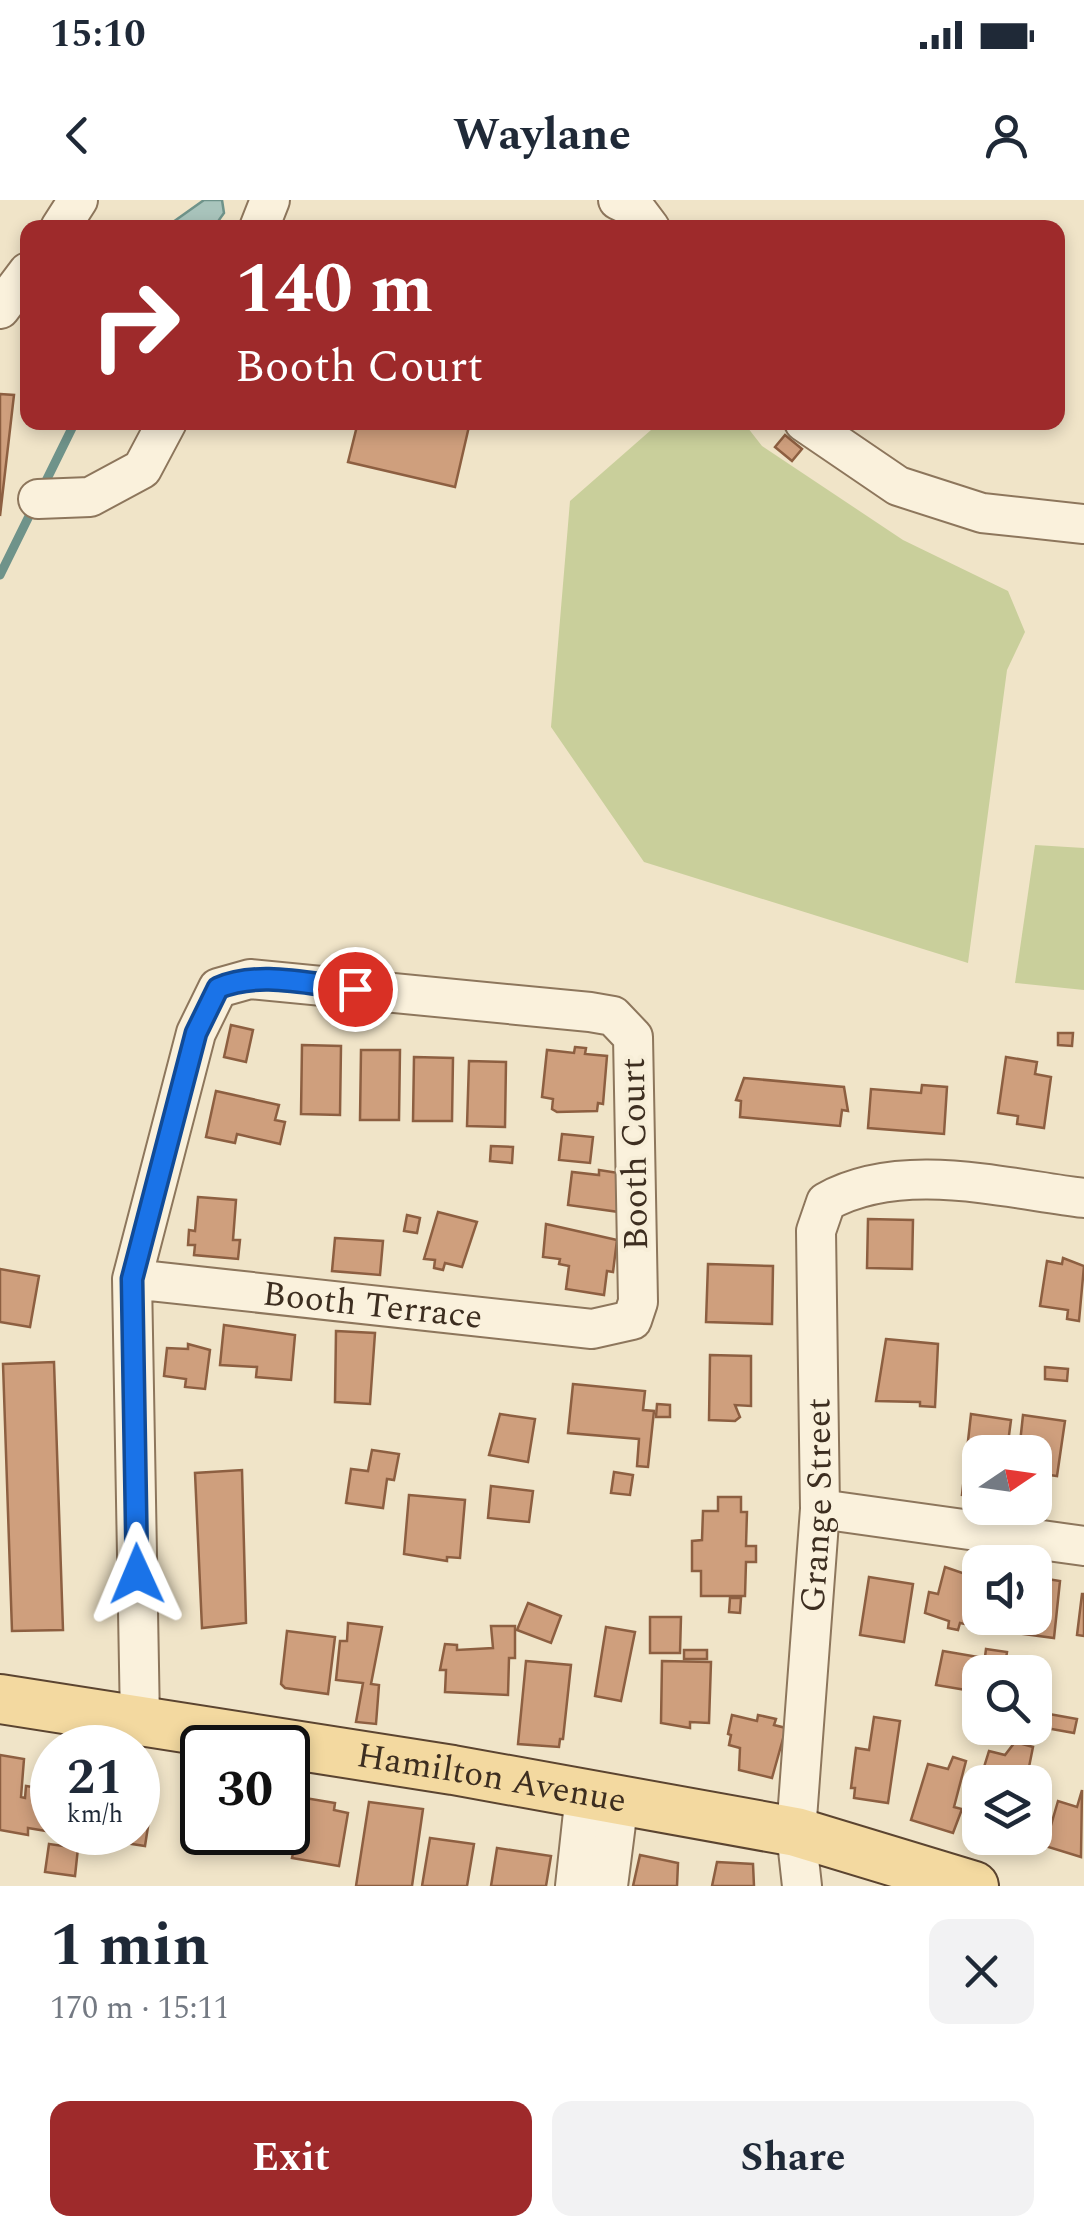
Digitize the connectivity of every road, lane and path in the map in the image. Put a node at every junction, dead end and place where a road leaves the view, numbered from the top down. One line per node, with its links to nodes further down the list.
1 (618, 200): 2 (street)
2 (644, 220)
3 (20, 283): 4 (street)
4 (0, 309)
5 (163, 430): 7 (street)
6 (816, 430): 8 (street)
7 (38, 499)
8 (1084, 524)
9 (1084, 1198): 12 (street, Grange Street)
10 (132, 1279): 11 (street, Booth Terrace); 11 (street, Booth Court); 15 (street)
11 (616, 1327)
12 (820, 1509): 13 (street); 17 (street, Grange Street)
13 (1084, 1546)
14 (0, 1699): 15 (main road, Hamilton Avenue)
15 (140, 1721): 16 (main road, Hamilton Avenue)
16 (602, 1797): 17 (main road, Hamilton Avenue); 18 (street); 19 (street)
17 (796, 1832): 20 (street, Grange Street); 21 (main road, Hamilton Avenue)
18 (574, 1886)
19 (608, 1886)
20 (802, 1886)
21 (974, 1886)

